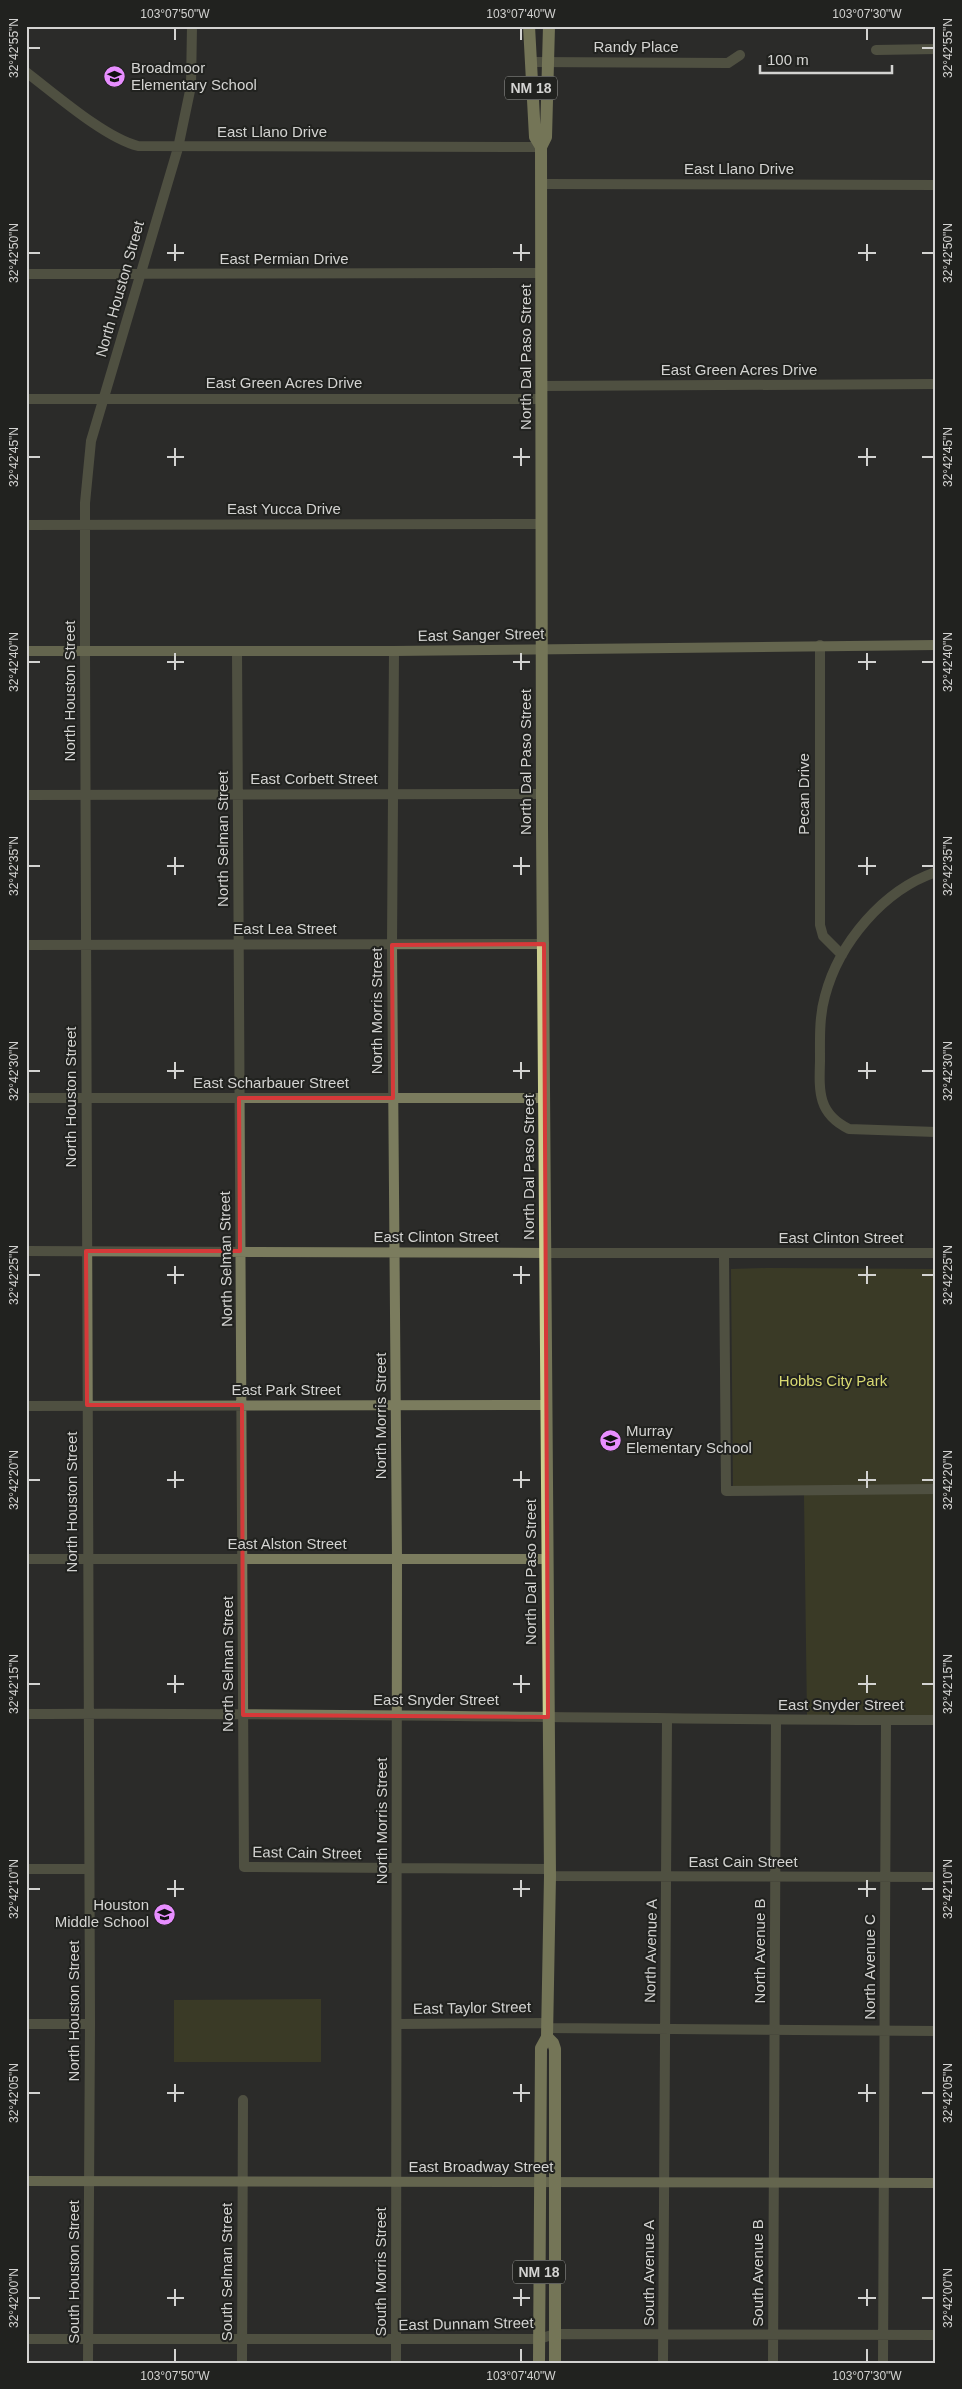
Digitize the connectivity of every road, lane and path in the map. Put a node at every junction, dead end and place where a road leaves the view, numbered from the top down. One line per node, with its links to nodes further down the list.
1 (192, 26): 11 (street, North Houston Street)
2 (529, 26): 7 (main road, North Dal Paso Street / NM 18)
3 (549, 26): 8 (main road, North Dal Paso Street / NM 18)
4 (876, 50): 5 (street)
5 (936, 50)
6 (740, 55): 8 (street, Randy Place)
7 (531, 62): 8 (street, Randy Place); 10 (main road, North Dal Paso Street / NM 18)
8 (547, 62): 10 (main road, North Dal Paso Street / NM 18)
9 (26, 72): 11 (street, East Llano Drive)
10 (541, 147): 11 (street, East Llano Drive); 12 (main road, North Dal Paso Street / NM 18)
11 (178, 148): 16 (street, North Houston Street)
12 (542, 184): 13 (street, East Llano Drive); 14 (main road, North Dal Paso Street / NM 18)
13 (936, 184)
14 (542, 273): 16 (street, East Permian Drive); 18 (main road, North Dal Paso Street / NM 18)
15 (26, 274): 16 (street, East Permian Drive)
16 (140, 274): 19 (street, North Houston Street)
17 (936, 384): 18 (street, East Green Acres Drive)
18 (542, 393): 19 (street, East Green Acres Drive); 22 (main road, North Dal Paso Street / NM 18)
19 (104, 398): 20 (street, East Green Acres Drive); 21 (street, North Houston Street)
20 (26, 399)
21 (85, 524): 22 (street, East Yucca Drive); 23 (street, East Yucca Drive); 28 (street, North Houston Street)
22 (542, 524): 26 (main road, North Dal Paso Street / NM 18)
23 (26, 525)
24 (820, 645): 25 (main road, East Sanger Street); 26 (main road, East Sanger Street); 42 (street, Pecan Drive)
25 (936, 645)
26 (543, 649): 30 (main road, East Sanger Street); 33 (main road, North Dal Paso Street / NM 18)
27 (26, 651): 28 (main road, East Sanger Street)
28 (85, 651): 29 (main road, East Sanger Street); 35 (street, North Houston Street)
29 (237, 651): 30 (main road, East Sanger Street); 31 (street, North Selman Street)
30 (394, 651): 32 (street, North Morris Street)
31 (237, 794): 32 (street, East Corbett Street); 35 (street, East Corbett Street); 37 (street, North Selman Street)
32 (392, 794): 33 (street, East Corbett Street); 41 (street, North Morris Street)
33 (542, 794): 38 (main road, North Dal Paso Street / NM 18)
34 (26, 795): 35 (street, East Corbett Street)
35 (84, 795): 40 (street, North Houston Street)
36 (936, 872): 42 (street)
37 (238, 944): 40 (street, East Lea Street); 41 (street, East Lea Street); 45 (street, North Selman Street)
38 (544, 944): 41 (street, East Lea Street); 47 (main road, North Dal Paso Street / NM 18)
39 (26, 945): 40 (street, East Lea Street)
40 (85, 945): 44 (street, North Houston Street)
41 (392, 945): 46 (street, North Morris Street)
42 (842, 955): 48 (street)
43 (26, 1098): 44 (street, East Scharbauer Street)
44 (86, 1098): 45 (street, East Scharbauer Street); 50 (street, North Houston Street)
45 (239, 1098): 46 (street, East Scharbauer Street); 51 (street, North Selman Street)
46 (393, 1098): 47 (street, East Scharbauer Street); 52 (street, North Morris Street)
47 (545, 1098): 53 (main road, North Dal Paso Street / NM 18)
48 (936, 1132)
49 (26, 1251): 50 (street, East Clinton Street)
50 (86, 1251): 51 (street, East Clinton Street); 56 (street, North Houston Street)
51 (240, 1251): 52 (street, East Clinton Street); 57 (street, North Selman Street)
52 (395, 1252): 53 (street, East Clinton Street); 58 (street, North Morris Street)
53 (546, 1252): 54 (street, East Clinton Street); 59 (main road, North Dal Paso Street / NM 18)
54 (724, 1252): 55 (street, East Clinton Street); 61 (street)
55 (936, 1253)
56 (86, 1405): 57 (street, East Park Street); 60 (street, East Park Street); 63 (street, North Houston Street)
57 (242, 1405): 58 (street, East Park Street); 64 (street, North Selman Street)
58 (396, 1405): 59 (street, East Park Street); 65 (street, North Morris Street)
59 (546, 1405): 66 (main road, North Dal Paso Street / NM 18)
60 (26, 1406)
61 (936, 1490)
62 (26, 1559): 63 (street, East Alston Street)
63 (88, 1559): 64 (street, East Alston Street); 68 (street, North Houston Street)
64 (242, 1559): 65 (street, East Alston Street); 69 (street, North Selman Street)
65 (397, 1559): 66 (street, East Alston Street); 70 (street, North Morris Street)
66 (548, 1559): 71 (main road, North Dal Paso Street / NM 18)
67 (26, 1714): 68 (street, East Snyder Street)
68 (89, 1714): 69 (street, East Snyder Street); 78 (street, North Houston Street)
69 (243, 1715): 70 (street, East Snyder Street); 76 (street, North Selman Street)
70 (396, 1715): 71 (street, East Snyder Street); 79 (street, North Morris Street)
71 (548, 1717): 72 (street, East Snyder Street); 80 (main road, North Dal Paso Street / NM 18)
72 (667, 1720): 73 (street, East Snyder Street); 84 (street, North Avenue A)
73 (776, 1720): 74 (street, East Snyder Street); 82 (street, North Avenue B)
74 (886, 1720): 75 (street, East Snyder Street); 81 (street, North Avenue C)
75 (936, 1720)
76 (244, 1867): 79 (street, East Cain Street)
77 (26, 1869): 78 (street)
78 (89, 1869): 86 (street, North Houston Street)
79 (397, 1869): 80 (street, East Cain Street); 87 (street, North Morris Street)
80 (549, 1872): 84 (street, East Cain Street); 88 (main road, North Dal Paso Street / NM 18)
81 (885, 1876): 82 (street, East Cain Street); 83 (street, East Cain Street); 91 (street, North Avenue C)
82 (776, 1877): 84 (street, East Cain Street); 90 (street, North Avenue B)
83 (936, 1877)
84 (667, 1878): 89 (street, North Avenue A)
85 (26, 2024): 86 (street)
86 (90, 2024): 95 (street, North Houston Street)
87 (397, 2024): 88 (street, East Taylor Street); 97 (street, North Morris Street)
88 (548, 2029): 89 (street, East Taylor Street); 98 (main road, North Dal Paso Street); 99 (main road, North Dal Paso Street / NM 18)
89 (666, 2030): 90 (street, East Taylor Street); 100 (street, North Avenue A)
90 (775, 2030): 91 (street, East Taylor Street); 101 (street, North Avenue B)
91 (884, 2031): 92 (street, East Taylor Street); 102 (street, North Avenue C)
92 (936, 2031)
93 (243, 2100): 96 (street)
94 (26, 2181): 95 (main road, East Broadway Street)
95 (89, 2181): 96 (main road, East Broadway Street); 110 (street, South Houston Street)
96 (242, 2181): 97 (main road, East Broadway Street); 112 (street, South Selman Street)
97 (396, 2182): 98 (main road, East Broadway Street); 113 (street, South Morris Street)
98 (539, 2182): 99 (main road, East Broadway Street); 111 (main road, NM 18)
99 (555, 2182): 100 (main road, East Broadway Street); 104 (main road, NM 18)
100 (665, 2183): 101 (main road, East Broadway Street); 105 (street, South Avenue A)
101 (774, 2183): 102 (main road, East Broadway Street); 107 (street, South Avenue B)
102 (884, 2183): 103 (main road, East Broadway Street); 108 (street, North Avenue C)
103 (936, 2183)
104 (555, 2334): 105 (street, East Dunnam Street); 111 (street, East Dunnam Street); 118 (main road, NM 18)
105 (664, 2334): 107 (street, East Dunnam Street); 119 (street, South Avenue A)
106 (936, 2334): 108 (street, East Dunnam Street)
107 (774, 2335): 108 (street, East Dunnam Street); 120 (street, South Avenue B)
108 (883, 2335): 121 (street, North Avenue C)
109 (26, 2339): 110 (street, East Dunnam Street)
110 (88, 2339): 112 (street, East Dunnam Street); 114 (street, South Houston Street)
111 (539, 2339): 113 (street, East Dunnam Street); 117 (main road, NM 18)
112 (242, 2340): 113 (street, East Dunnam Street); 115 (street, South Selman Street)
113 (396, 2340): 116 (street, South Morris Street)
114 (88, 2363)
115 (242, 2363)
116 (396, 2363)
117 (539, 2363)
118 (555, 2363)
119 (663, 2363)
120 (773, 2363)
121 (883, 2363)

